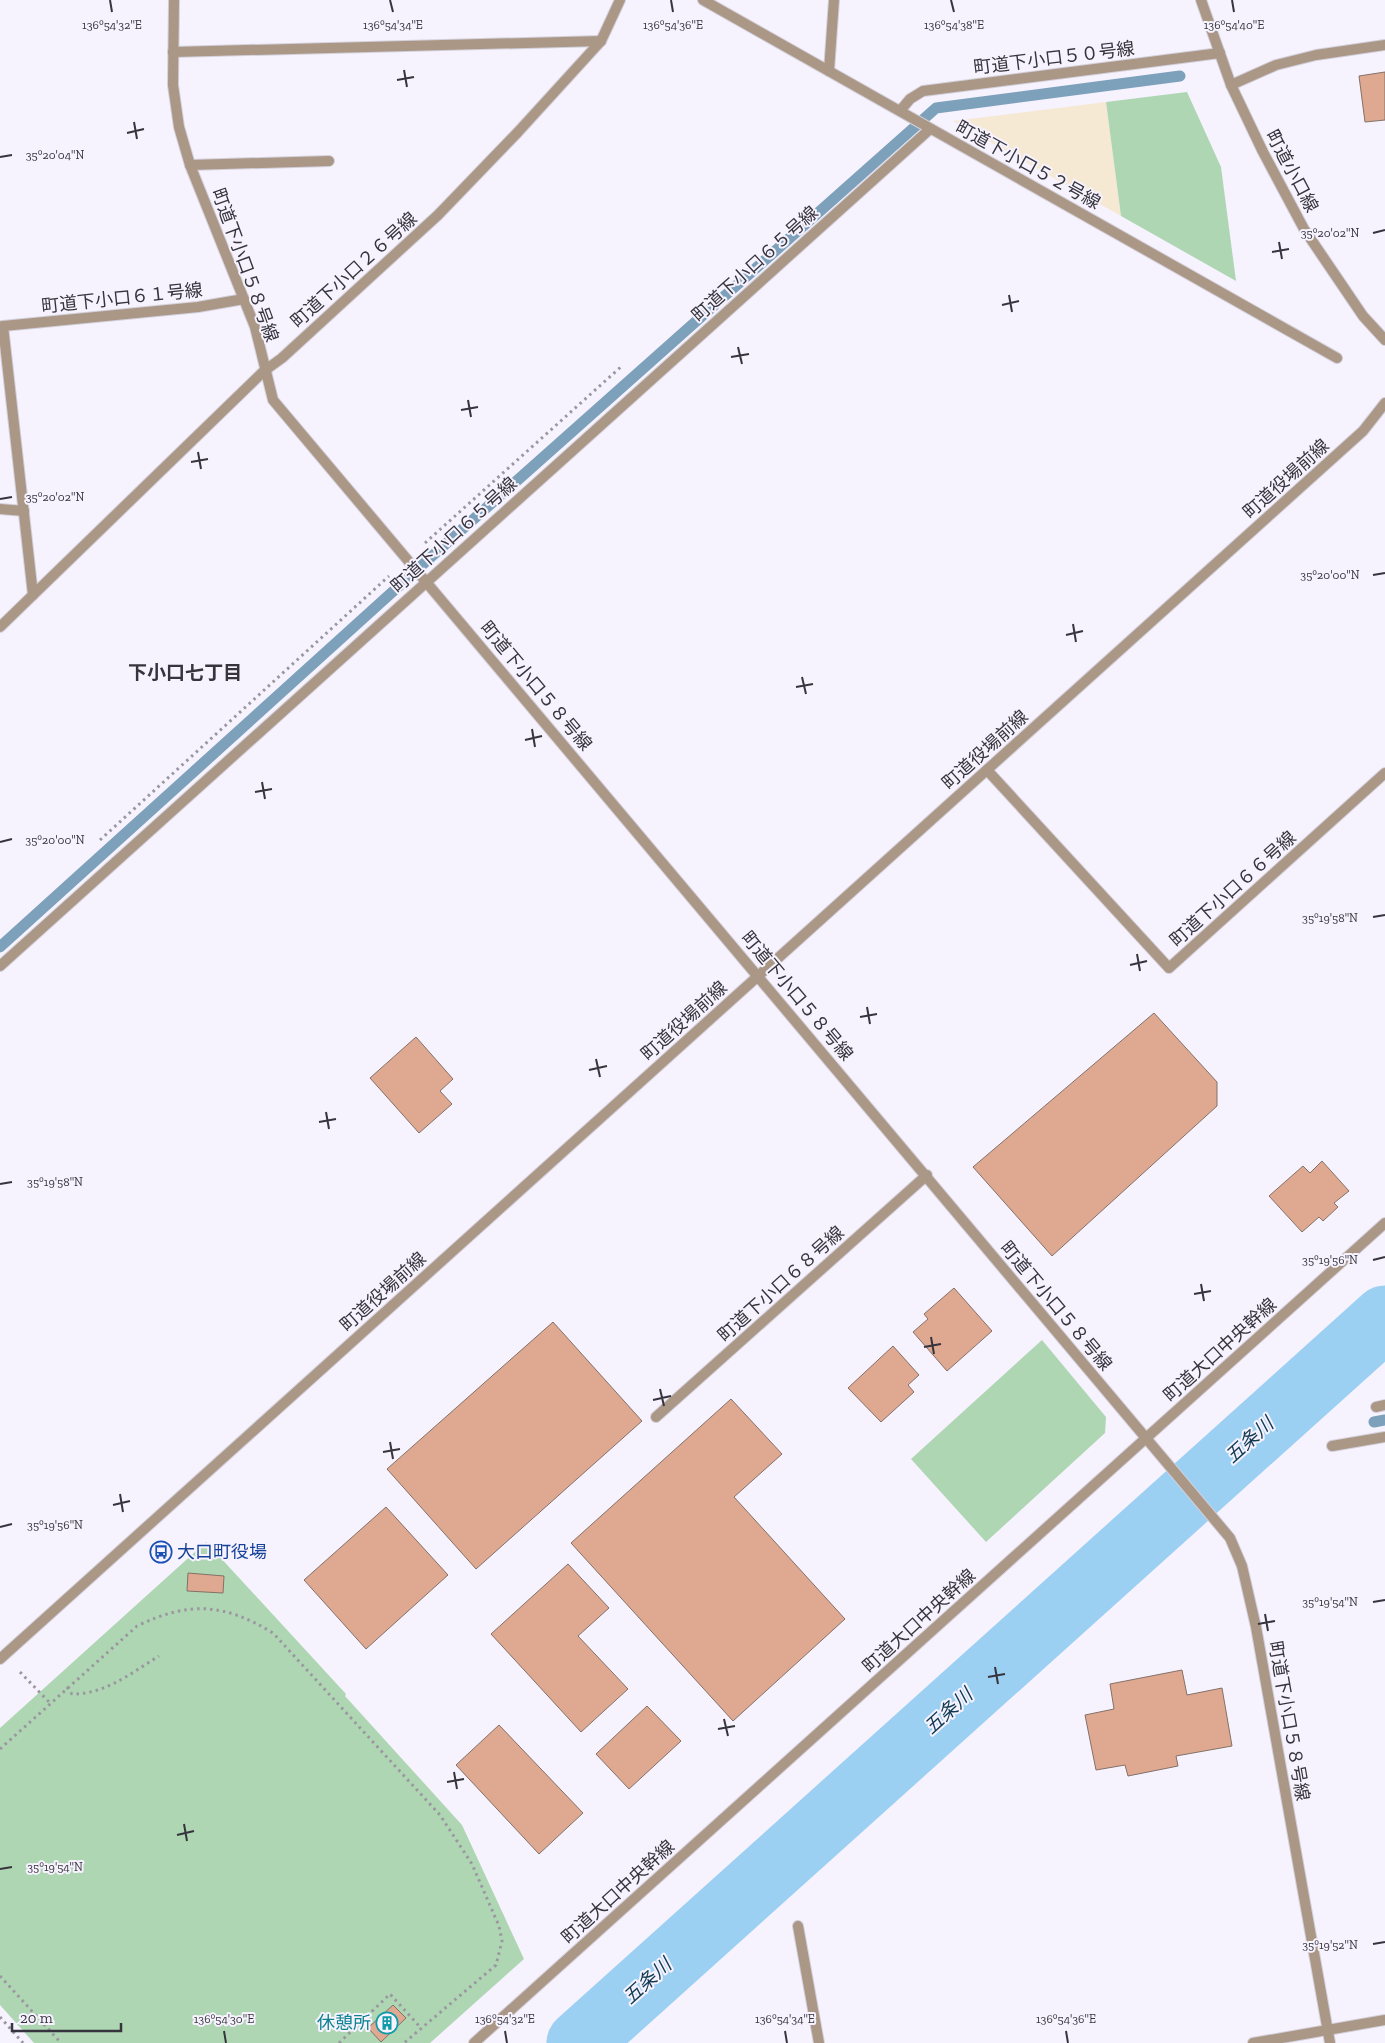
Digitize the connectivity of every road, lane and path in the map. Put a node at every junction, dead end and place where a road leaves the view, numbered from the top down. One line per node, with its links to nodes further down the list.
1 (174, 0): 8 (street, 町道下小口５８号線)
2 (620, 0): 6 (street, 町道下小口２６号線)
3 (702, 0): 10 (street, 町道下小口５２号線)
4 (834, 0): 10 (street)
5 (1201, 0): 9 (street, 町道小口線)
6 (601, 41): 8 (street); 21 (street, 町道下小口２６号線)
7 (1385, 45): 11 (street)
8 (173, 52): 15 (street, 町道下小口５８号線)
9 (1220, 54): 11 (street, 町道小口線); 12 (street, 町道下小口５０号線)
10 (829, 71): 12 (street, 町道下小口５２号線)
11 (1231, 85): 18 (street, 町道小口線)
12 (900, 111): 13 (street, 町道下小口５２号線)
13 (930, 129): 19 (street, 町道下小口５２号線); 26 (street, 町道下小口６５号線)
14 (329, 160): 15 (street)
15 (190, 165): 16 (street, 町道下小口５８号線)
16 (244, 299): 17 (street, 町道下小口６１号線); 21 (street, 町道下小口５８号線)
17 (2, 326): 24 (street)
18 (1385, 340)
19 (1337, 358)
20 (623, 365): 25 (path)
21 (264, 371): 25 (street, 町道下小口５８号線); 27 (street, 町道下小口２６号線)
22 (1385, 402): 29 (street, 町道役場前線)
23 (0, 509): 24 (street)
24 (24, 511): 27 (street)
25 (408, 559): 26 (street, 町道下小口５８号線); 31 (path)
26 (427, 581): 32 (street, 町道下小口６５号線); 33 (street, 町道下小口５８号線)
27 (33, 595): 28 (street, 町道下小口２６号線)
28 (0, 627)
29 (987, 770): 30 (street, 町道下小口６６号線); 33 (street, 町道役場前線)
30 (1385, 773)
31 (95, 845)
32 (0, 966)
33 (758, 976): 34 (street, 町道下小口５８号線); 41 (street, 町道役場前線)
34 (927, 1175): 36 (street, 町道下小口６８号線); 38 (street, 町道下小口５８号線)
35 (1385, 1223): 38 (street, 町道大口中央幹線)
36 (656, 1417)
37 (1385, 1436): 39 (street)
38 (1146, 1440): 50 (street, 町道下小口５８号線); 55 (street, 町道大口中央幹線)
39 (1332, 1446)
40 (159, 1656): 42 (path)
41 (2, 1657): 43 (path)
42 (67, 1687): 43 (path); 49 (path)
43 (50, 1703): 44 (path)
44 (0, 1748)
45 (798, 1926): 56 (street)
46 (0, 1976): 52 (path)
47 (0, 2018): 51 (path)
48 (1385, 2020): 50 (street)
49 (421, 2028): 53 (path); 54 (path)
50 (1328, 2030): 57 (street); 58 (street, 町道下小口５８号線)
51 (23, 2043)
52 (60, 2043)
53 (339, 2043)
54 (404, 2043)
55 (474, 2043)
56 (819, 2043)
57 (1253, 2043)
58 (1330, 2043)

